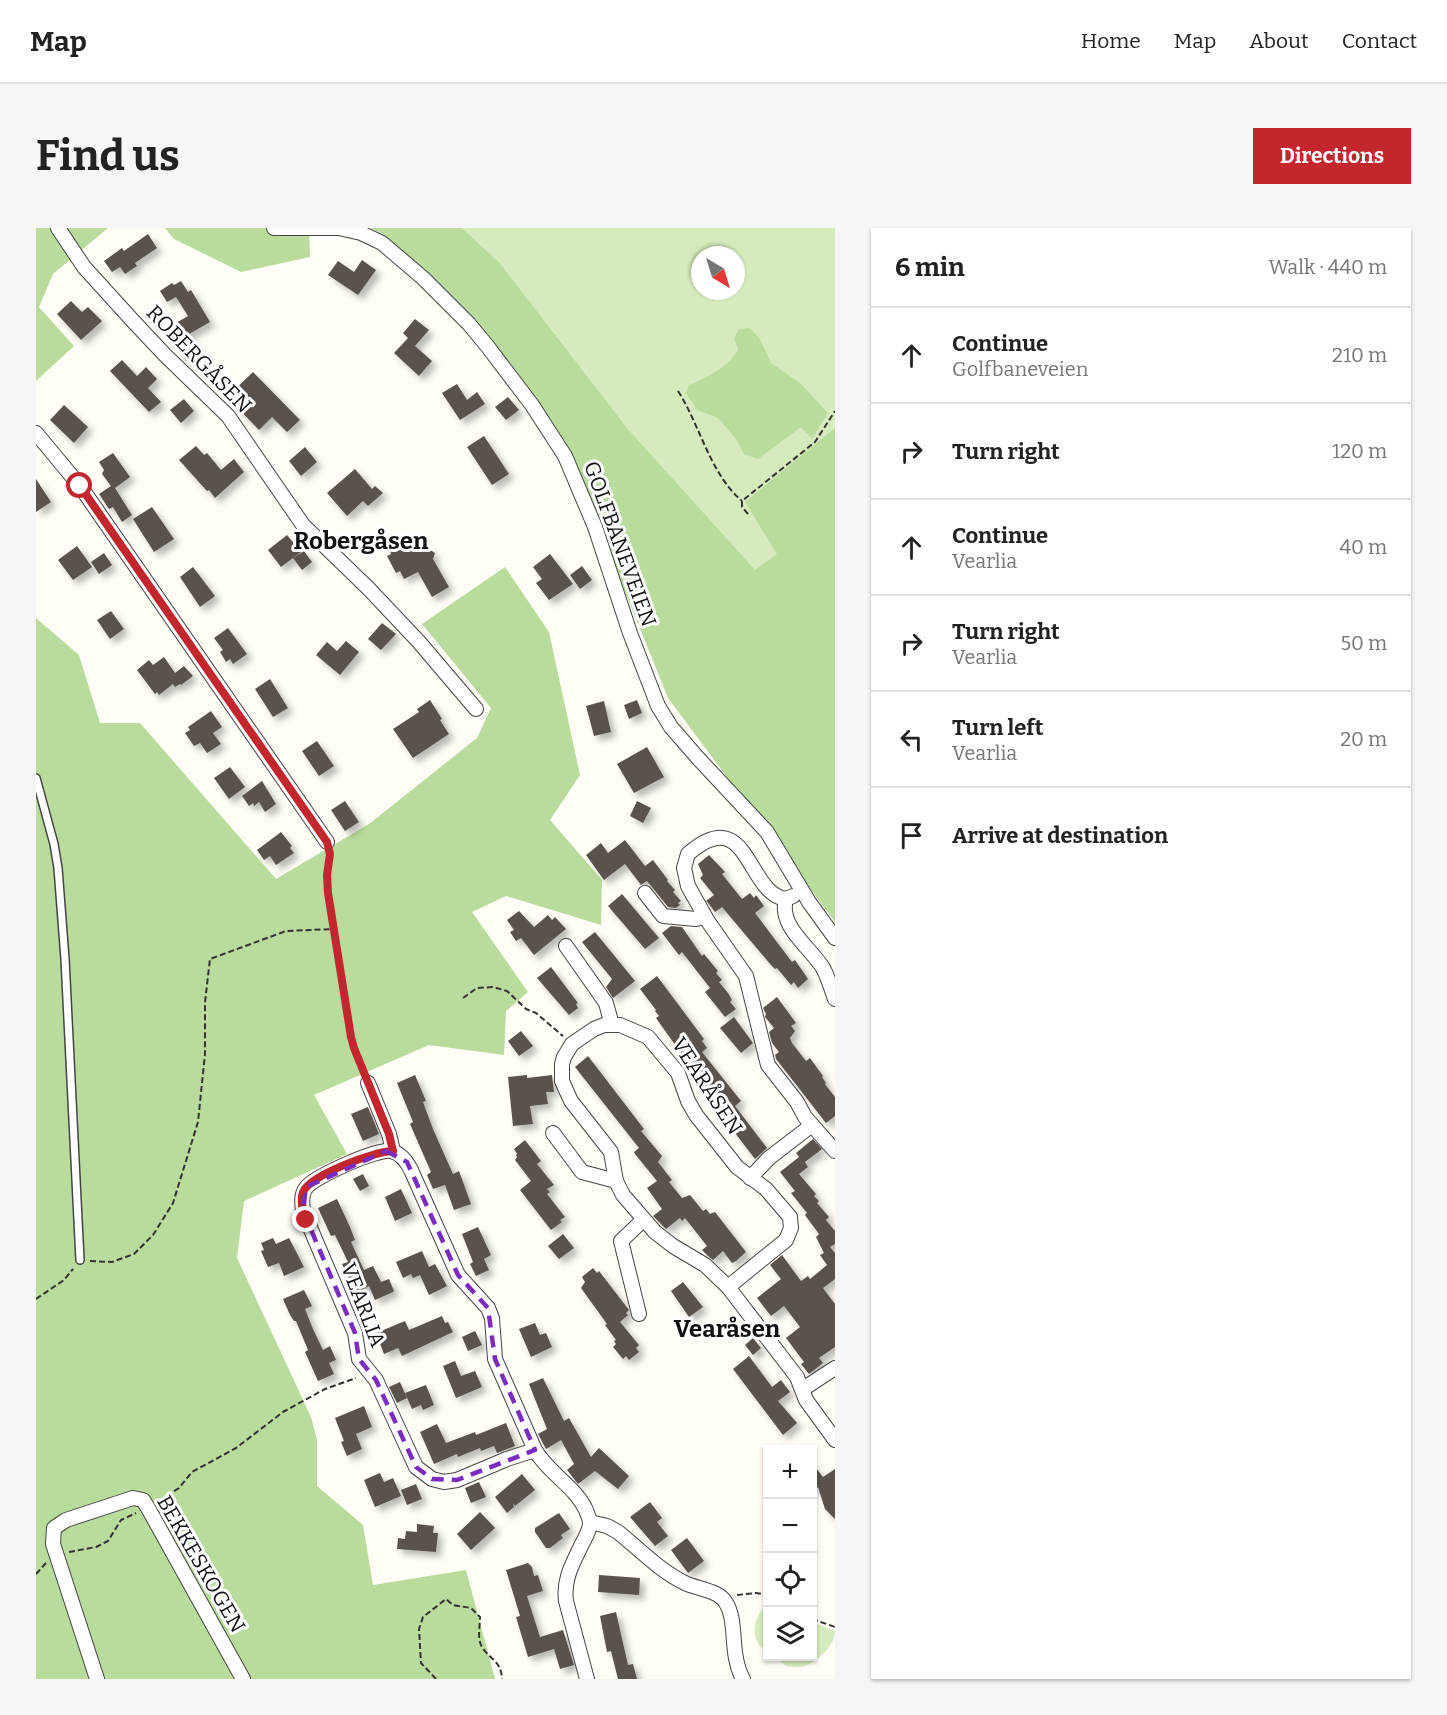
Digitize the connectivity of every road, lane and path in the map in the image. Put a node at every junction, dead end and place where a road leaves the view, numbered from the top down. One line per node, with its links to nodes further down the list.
1 (58, 228): 8 (street, ROBERGÅSEN)
2 (274, 228): 11 (street, GOLFBANEVEIEN)
3 (678, 391): 6 (path)
4 (835, 411): 6 (path)
5 (36, 433): 10 (street)
6 (742, 501): 7 (path)
7 (748, 514)
8 (476, 709)
9 (36, 778): 30 (lane)
10 (327, 842): 15 (path)
11 (802, 889): 13 (street); 16 (street, GOLFBANEVEIEN)
12 (645, 893): 14 (street)
13 (786, 899): 14 (street); 19 (street)
14 (705, 917): 23 (street)
15 (334, 929): 22 (path); 30 (path)
16 (835, 938)
17 (566, 946): 20 (street)
18 (463, 998): 21 (path)
19 (835, 999)
20 (612, 1025): 21 (street); 27 (street, VEARÅSEN)
21 (572, 1044): 28 (street)
22 (368, 1083): 25 (street)
23 (812, 1125): 26 (street); 27 (street)
24 (553, 1133): 28 (street)
25 (393, 1151): 35 (street, VEARLIA); 38 (street)
26 (835, 1151)
27 (750, 1178): 31 (street, VEARÅSEN)
28 (616, 1181): 29 (street)
29 (643, 1220): 31 (street); 33 (street)
30 (80, 1260): 32 (path)
31 (728, 1287): 36 (street)
32 (36, 1299)
33 (639, 1314)
34 (835, 1368): 36 (street)
35 (371, 1372): 38 (street, VEARLIA); 39 (path)
36 (803, 1389): 37 (street)
37 (835, 1440)
38 (535, 1450): 40 (street)
39 (148, 1508): 41 (path); 41 (street, BEKKESKOGEN); 48 (street, BEKKESKOGEN)
40 (590, 1522): 44 (street); 51 (street)
41 (56, 1554): 42 (path); 47 (street, BEKKESKOGEN)
42 (36, 1574)
43 (763, 1594): 44 (path)
44 (724, 1599): 52 (street)
45 (817, 1620): 46 (path)
46 (835, 1627)
47 (97, 1679)
48 (243, 1679)
49 (436, 1679): 50 (path)
50 (502, 1679)
51 (587, 1679)
52 (743, 1679)

